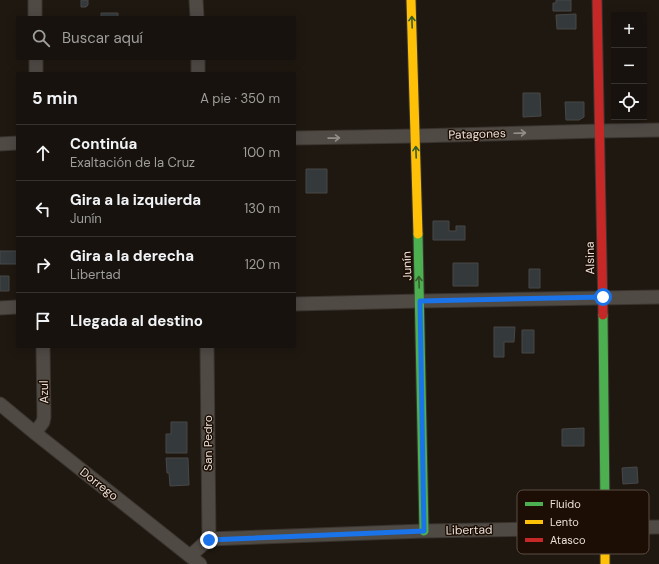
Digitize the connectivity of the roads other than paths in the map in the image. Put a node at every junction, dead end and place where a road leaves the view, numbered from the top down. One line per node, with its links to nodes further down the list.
1 (35, 0): 5 (street)
2 (196, 0): 6 (street)
3 (411, 0): 13 (street, Junín, one-way to 3)
4 (597, 0): 12 (street, Alsina)
5 (35, 16)
6 (197, 16)
7 (36, 60): 9 (street)
8 (198, 60): 10 (street)
9 (36, 72)
10 (198, 72)
11 (659, 130): 12 (street, Patagones)
12 (599, 131): 13 (street, Patagones, one-way to 12); 17 (street, Alsina)
13 (415, 136): 14 (street, Patagones, one-way to 13); 19 (street, Junín, one-way to 13)
14 (296, 138)
15 (16, 143): 16 (street)
16 (0, 144)
17 (603, 297): 18 (street); 19 (street); 27 (street, Alsina)
18 (659, 297)
19 (420, 301): 20 (street); 31 (street, Junín)
20 (296, 304)
21 (16, 307): 22 (street)
22 (0, 308)
23 (43, 348): 26 (street, Azul)
24 (207, 348): 32 (street, San Pedro)
25 (0, 404): 26 (street, Dorrego)
26 (35, 433): 34 (street, Dorrego)
27 (604, 490)
28 (649, 527): 29 (street, Libertad)
29 (659, 527)
30 (517, 529): 31 (street, Libertad)
31 (424, 531): 32 (street, Libertad)
32 (209, 540): 34 (street)
33 (605, 554): 35 (street, Alsina)
34 (195, 560)
35 (605, 564)

